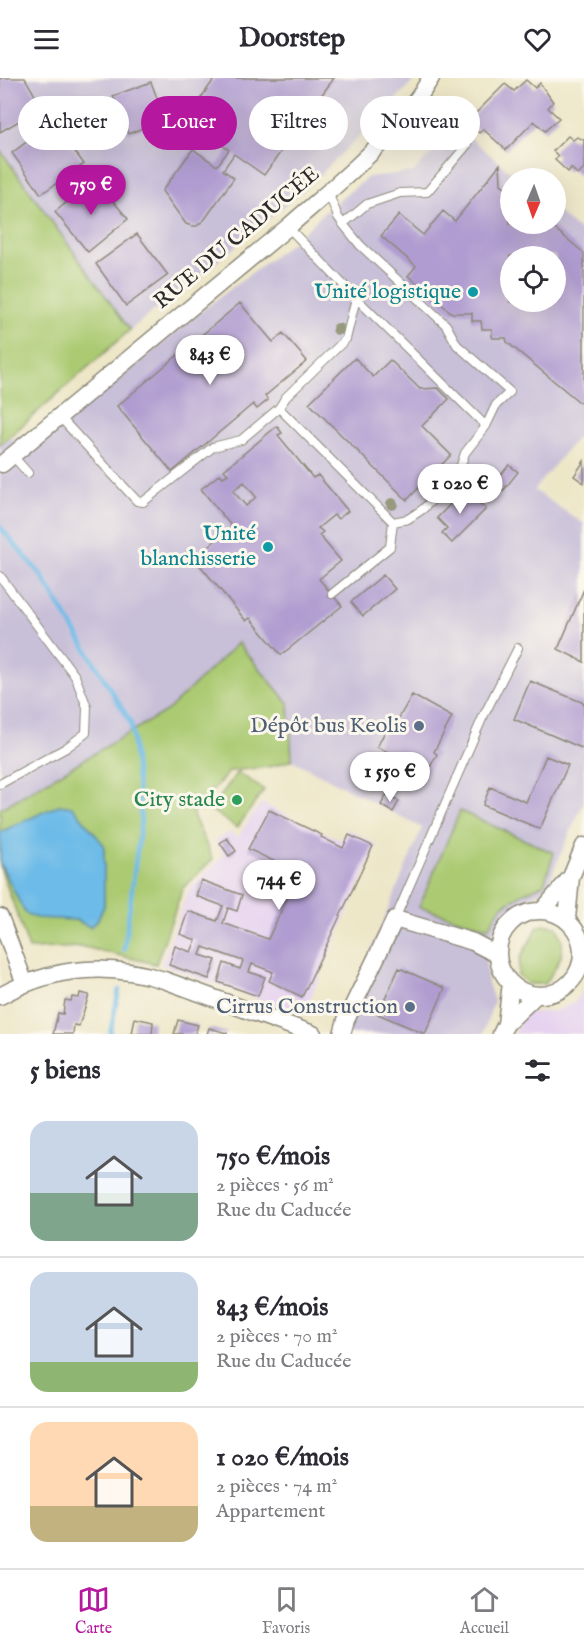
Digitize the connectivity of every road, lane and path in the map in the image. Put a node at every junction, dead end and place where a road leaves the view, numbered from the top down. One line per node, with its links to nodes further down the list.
1 (427, 80): 3 (street, RUE DU CADUCÉE)
2 (462, 150): 4 (lane)
3 (327, 192): 4 (lane); 5 (street, RUE DU CADUCÉE)
4 (343, 224): 9 (lane)
5 (288, 227): 6 (lane); 8 (street, RUE DU CADUCÉE)
6 (356, 298): 7 (lane); 9 (lane)
7 (279, 408): 8 (lane); 12 (lane)
8 (59, 416): 10 (street, RUE DU CADUCÉE)
9 (486, 426): 12 (lane)
10 (3, 464): 11 (lane)
11 (28, 473)
12 (393, 522): 14 (lane)
13 (0, 576): 16 (lane)
14 (332, 594)
15 (518, 648): 21 (lane)
16 (0, 784)
17 (584, 846): 18 (street)
18 (571, 877): 19 (street); 22 (street)
19 (543, 910): 22 (street); 23 (street)
20 (0, 917): 29 (street)
21 (395, 919): 24 (street); 34 (street)
22 (567, 919): 25 (street)
23 (501, 936): 24 (street); 26 (street)
24 (473, 942): 26 (street)
25 (583, 953): 27 (street)
26 (498, 955): 28 (street)
27 (580, 974): 30 (street)
28 (511, 983): 30 (street); 32 (street)
29 (25, 984): 31 (street); 33 (street)
30 (536, 995): 32 (street)
31 (0, 996)
32 (504, 1029)
33 (313, 1034)
34 (342, 1034)

